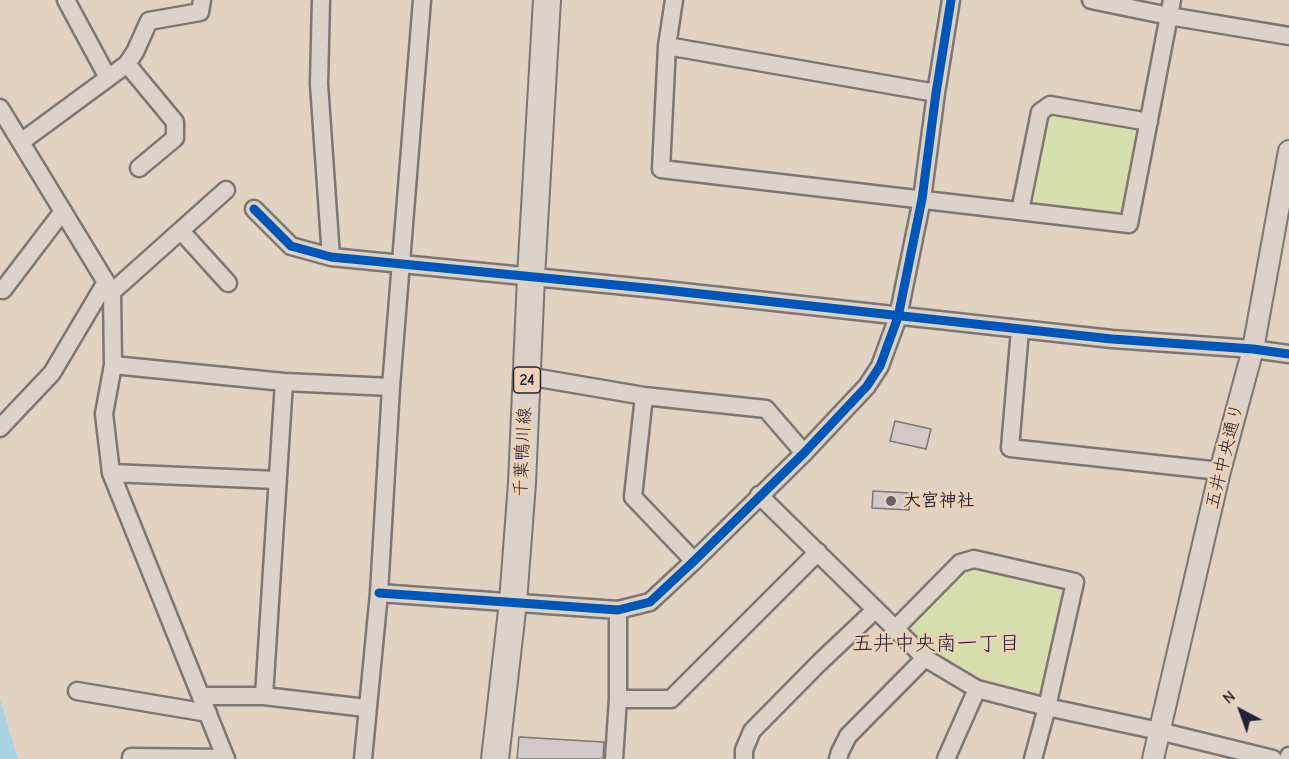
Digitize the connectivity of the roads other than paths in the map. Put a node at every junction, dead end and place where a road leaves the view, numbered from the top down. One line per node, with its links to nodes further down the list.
1 (66, 0): 13 (street)
2 (202, 0): 12 (street)
3 (321, 0): 26 (street)
4 (422, 0): 27 (street)
5 (547, 0): 28 (main road, 千葉鴨川線 / 24)
6 (674, 0): 11 (street)
7 (951, 0): 14 (street)
8 (1091, 0): 9 (street)
9 (1171, 8): 10 (street); 16 (street)
10 (1289, 36)
11 (667, 46): 14 (street); 21 (street)
12 (127, 64): 13 (street); 19 (street)
13 (108, 78): 17 (street)
14 (936, 93): 21 (street)
15 (0, 108): 17 (street)
16 (1149, 122): 24 (street); 24 (street)
17 (21, 142): 23 (street)
18 (1289, 151): 34 (street, 五井中央通り)
19 (139, 168)
20 (226, 190): 25 (street)
21 (922, 199): 24 (street); 32 (street)
22 (254, 209): 26 (street)
23 (63, 211): 30 (street); 31 (street)
24 (1020, 211)
25 (181, 231): 29 (street); 30 (street)
26 (331, 258): 27 (street)
27 (401, 265): 28 (street); 39 (street)
28 (531, 277): 32 (street); 37 (main road, 千葉鴨川線 / 24)
29 (228, 283)
30 (109, 287): 36 (street); 41 (street)
31 (3, 290)
32 (898, 316): 33 (street); 42 (street)
33 (1020, 330): 34 (street); 43 (street)
34 (1253, 349): 35 (street); 43 (street, 五井中央通り)
35 (1289, 354)
36 (113, 365): 38 (street); 44 (street)
37 (527, 376): 40 (street); 50 (main road, 千葉鴨川線 / 24)
38 (284, 382): 39 (street); 45 (street)
39 (391, 387): 49 (street)
40 (644, 396): 42 (street); 48 (street)
41 (0, 428)
42 (804, 453): 46 (street)
43 (1220, 471): 63 (street, 五井中央通り)
44 (111, 473): 45 (street); 57 (street)
45 (277, 480): 58 (street)
46 (759, 495): 47 (street); 48 (street)
47 (818, 552): 52 (street); 59 (street)
48 (694, 561): 51 (street)
49 (379, 593): 50 (street); 61 (street)
50 (513, 602): 51 (street); 67 (main road, 千葉鴨川線 / 24)
51 (618, 610): 59 (street)
52 (875, 610): 53 (street); 69 (street)
53 (895, 629): 54 (street); 60 (street)
54 (926, 658): 55 (street); 70 (street)
55 (977, 689): 60 (street); 71 (street)
56 (77, 691): 62 (street)
57 (201, 696): 58 (street); 62 (street)
58 (264, 696): 61 (street)
59 (618, 699): 68 (street)
60 (1047, 707): 63 (street); 72 (street)
61 (366, 708): 66 (street)
62 (208, 713): 65 (street)
63 (1159, 731): 73 (street, 五井中央通り); 74 (street)
64 (131, 757): 65 (street)
65 (226, 758)
66 (363, 759)
67 (495, 759)
68 (614, 759)
69 (744, 759)
70 (838, 759)
71 (946, 759)
72 (1033, 759)
73 (1153, 759)
74 (1274, 759)

